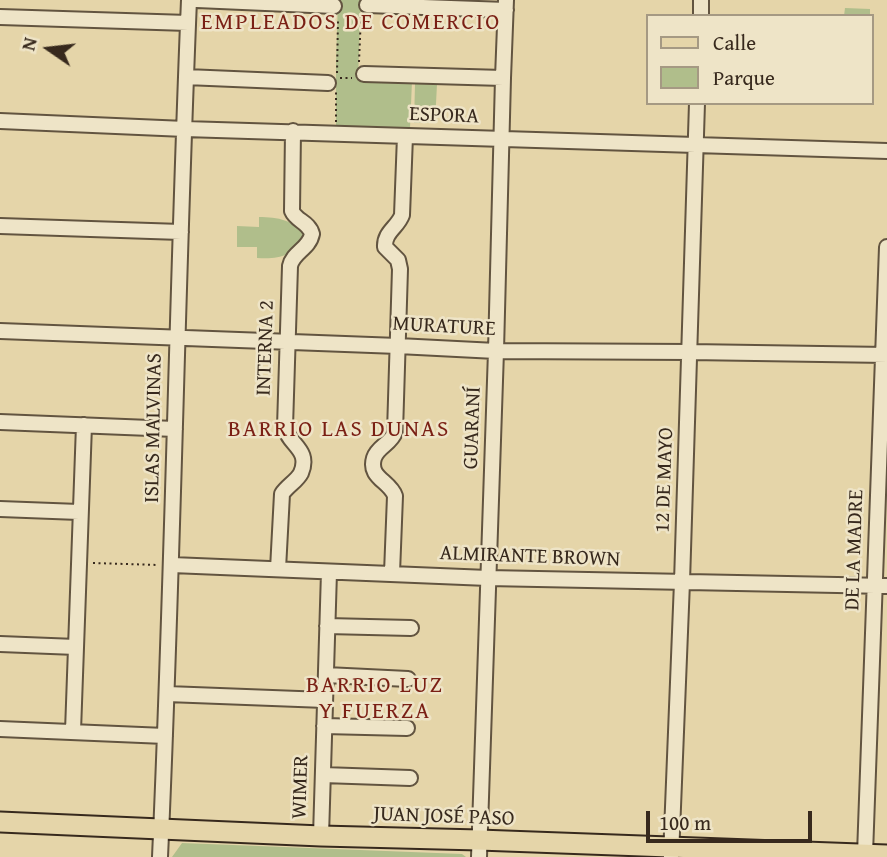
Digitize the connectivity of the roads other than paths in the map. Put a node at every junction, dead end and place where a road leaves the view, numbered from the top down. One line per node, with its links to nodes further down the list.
1 (189, 0): 7 (street, ISLAS MALVINAS)
2 (197, 0): 4 (street)
3 (506, 5): 5 (street); 10 (street, GUARANÍ)
4 (336, 9)
5 (364, 9)
6 (0, 17): 7 (street)
7 (188, 23): 9 (street, ISLAS MALVINAS)
8 (362, 70): 10 (street)
9 (186, 77): 11 (street); 14 (street, ISLAS MALVINAS)
10 (503, 78): 17 (street, GUARANÍ)
11 (334, 84)
12 (697, 105): 18 (street, 12 DE MAYO)
13 (0, 121): 14 (street, ESPORA)
14 (185, 129): 15 (street, ESPORA); 21 (street, ISLAS MALVINAS)
15 (293, 131): 16 (street, ESPORA); 25 (street, INTERNA 2)
16 (405, 136): 17 (street, ESPORA); 26 (street)
17 (501, 139): 18 (street, ESPORA); 27 (street, GUARANÍ)
18 (695, 144): 19 (street, ESPORA); 28 (street, 12 DE MAYO)
19 (887, 150)
20 (0, 226): 21 (street)
21 (181, 232): 24 (street, ISLAS MALVINAS)
22 (887, 247): 29 (street, DE LA MADRE)
23 (0, 331): 24 (street, MURATURE)
24 (177, 338): 25 (street, MURATURE); 32 (street, ISLAS MALVINAS)
25 (288, 342): 26 (street, MURATURE); 36 (street, INTERNA 2)
26 (398, 346): 27 (street, MURATURE); 38 (street)
27 (496, 352): 28 (street, MURATURE); 39 (street, GUARANÍ)
28 (690, 352): 29 (street, MURATURE); 40 (street, 12 DE MAYO)
29 (885, 355): 41 (street, DE LA MADRE)
30 (0, 422): 31 (street)
31 (84, 425): 32 (street); 34 (street)
32 (175, 429): 35 (street, ISLAS MALVINAS)
33 (0, 509): 34 (street)
34 (79, 512): 45 (street)
35 (172, 565): 36 (street, ALMIRANTE BROWN); 48 (street, ISLAS MALVINAS)
36 (278, 569): 37 (street, ALMIRANTE BROWN)
37 (329, 572): 38 (street, ALMIRANTE BROWN); 42 (street, WIMER)
38 (392, 573): 39 (street, ALMIRANTE BROWN)
39 (488, 578): 40 (street, ALMIRANTE BROWN); 60 (street, GUARANÍ)
40 (682, 582): 41 (street, ALMIRANTE BROWN); 61 (street, 12 DE MAYO)
41 (881, 585): 62 (street, DE LA MADRE)
42 (327, 626): 43 (street); 46 (street, WIMER)
43 (411, 628)
44 (0, 644): 45 (street)
45 (76, 647): 53 (street)
46 (326, 675): 47 (street); 49 (street, WIMER)
47 (408, 678)
48 (167, 694): 49 (street); 54 (street, ISLAS MALVINAS)
49 (325, 700): 50 (street, WIMER)
50 (324, 726): 51 (street); 55 (street, WIMER)
51 (407, 728)
52 (0, 729): 53 (street)
53 (73, 731): 54 (street)
54 (165, 736): 58 (street, ISLAS MALVINAS)
55 (323, 775): 56 (street); 59 (street, WIMER)
56 (410, 778)
57 (0, 822): 58 (main road, JUAN JOSÉ PASO)
58 (162, 829): 59 (main road, JUAN JOSÉ PASO); 64 (street, ISLAS MALVINAS)
59 (321, 836): 60 (main road, JUAN JOSÉ PASO)
60 (479, 848): 61 (main road, JUAN JOSÉ PASO)
61 (671, 852): 62 (main road, JUAN JOSÉ PASO)
62 (865, 853): 63 (main road, JUAN JOSÉ PASO)
63 (887, 855)
64 (160, 857)

